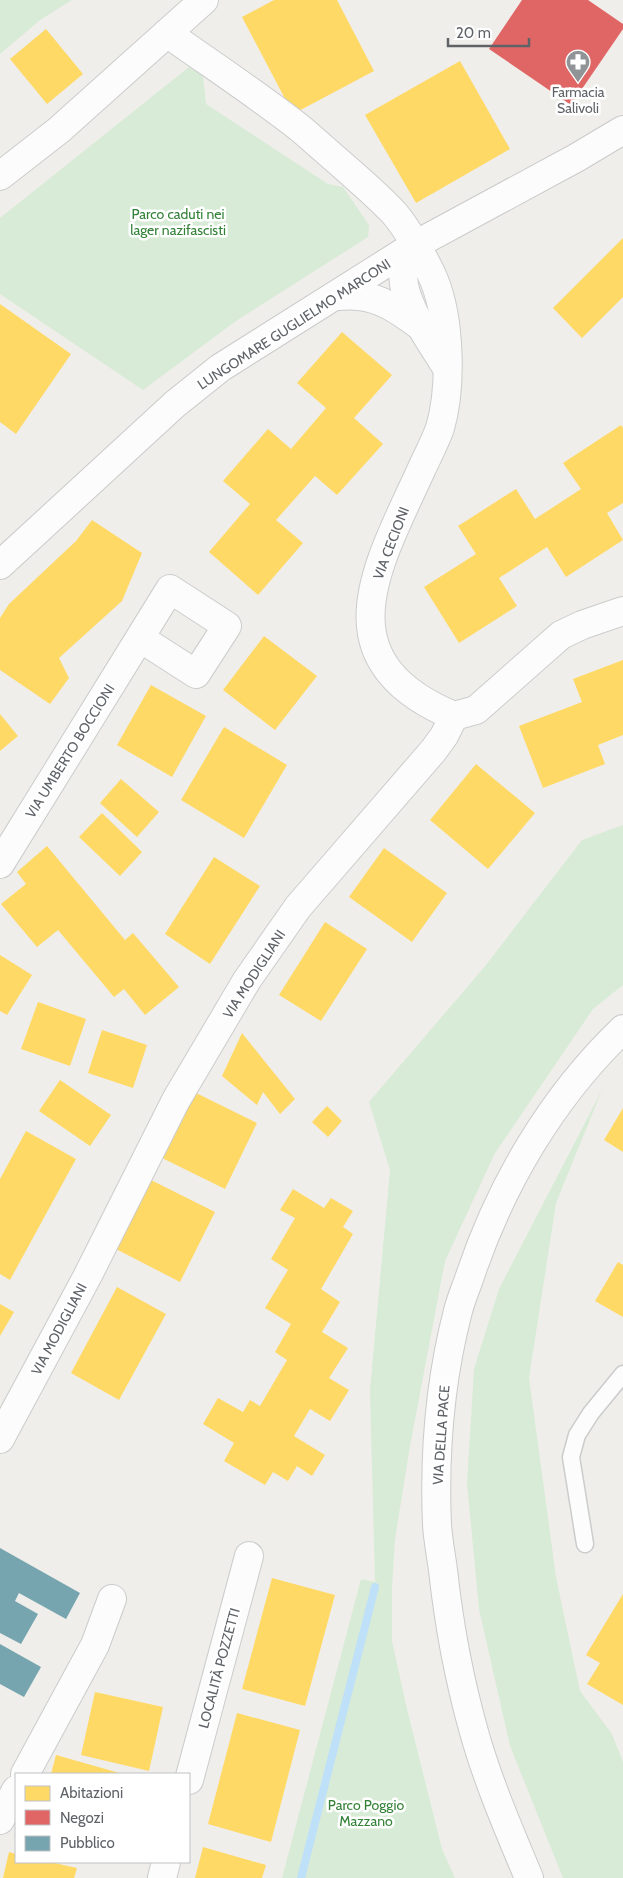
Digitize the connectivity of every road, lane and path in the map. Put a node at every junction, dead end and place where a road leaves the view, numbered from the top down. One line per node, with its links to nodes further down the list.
1 (204, 0): 2 (street)
2 (168, 33): 4 (street); 5 (street, VIA CECIONI)
3 (623, 130): 5 (street, LUNGOMARE GUGLIELMO MARCONI)
4 (0, 176)
5 (415, 245): 6 (street, LUNGOMARE GUGLIELMO MARCONI); 7 (street); 8 (street, VIA CECIONI)
6 (335, 296): 7 (street); 9 (street, LUNGOMARE GUGLIELMO MARCONI)
7 (419, 325): 8 (street)
8 (447, 368): 12 (street, VIA CECIONI)
9 (0, 565)
10 (623, 611): 12 (street)
11 (140, 638): 13 (street, VIA UMBERTO BOCCIONI)
12 (454, 716): 16 (street, VIA MODIGLIANI)
13 (0, 864)
14 (623, 1029): 26 (street, VIA DELLA PACE)
15 (623, 1374): 17 (lane)
16 (0, 1439)
17 (585, 1544)
18 (249, 1556): 21 (street, LOCALITÀ POZZETTI)
19 (112, 1599): 20 (street)
20 (26, 1773)
21 (190, 1776)
22 (15, 1792): 23 (street)
23 (0, 1820)
24 (166, 1863): 25 (street)
25 (162, 1878)
26 (529, 1878)

